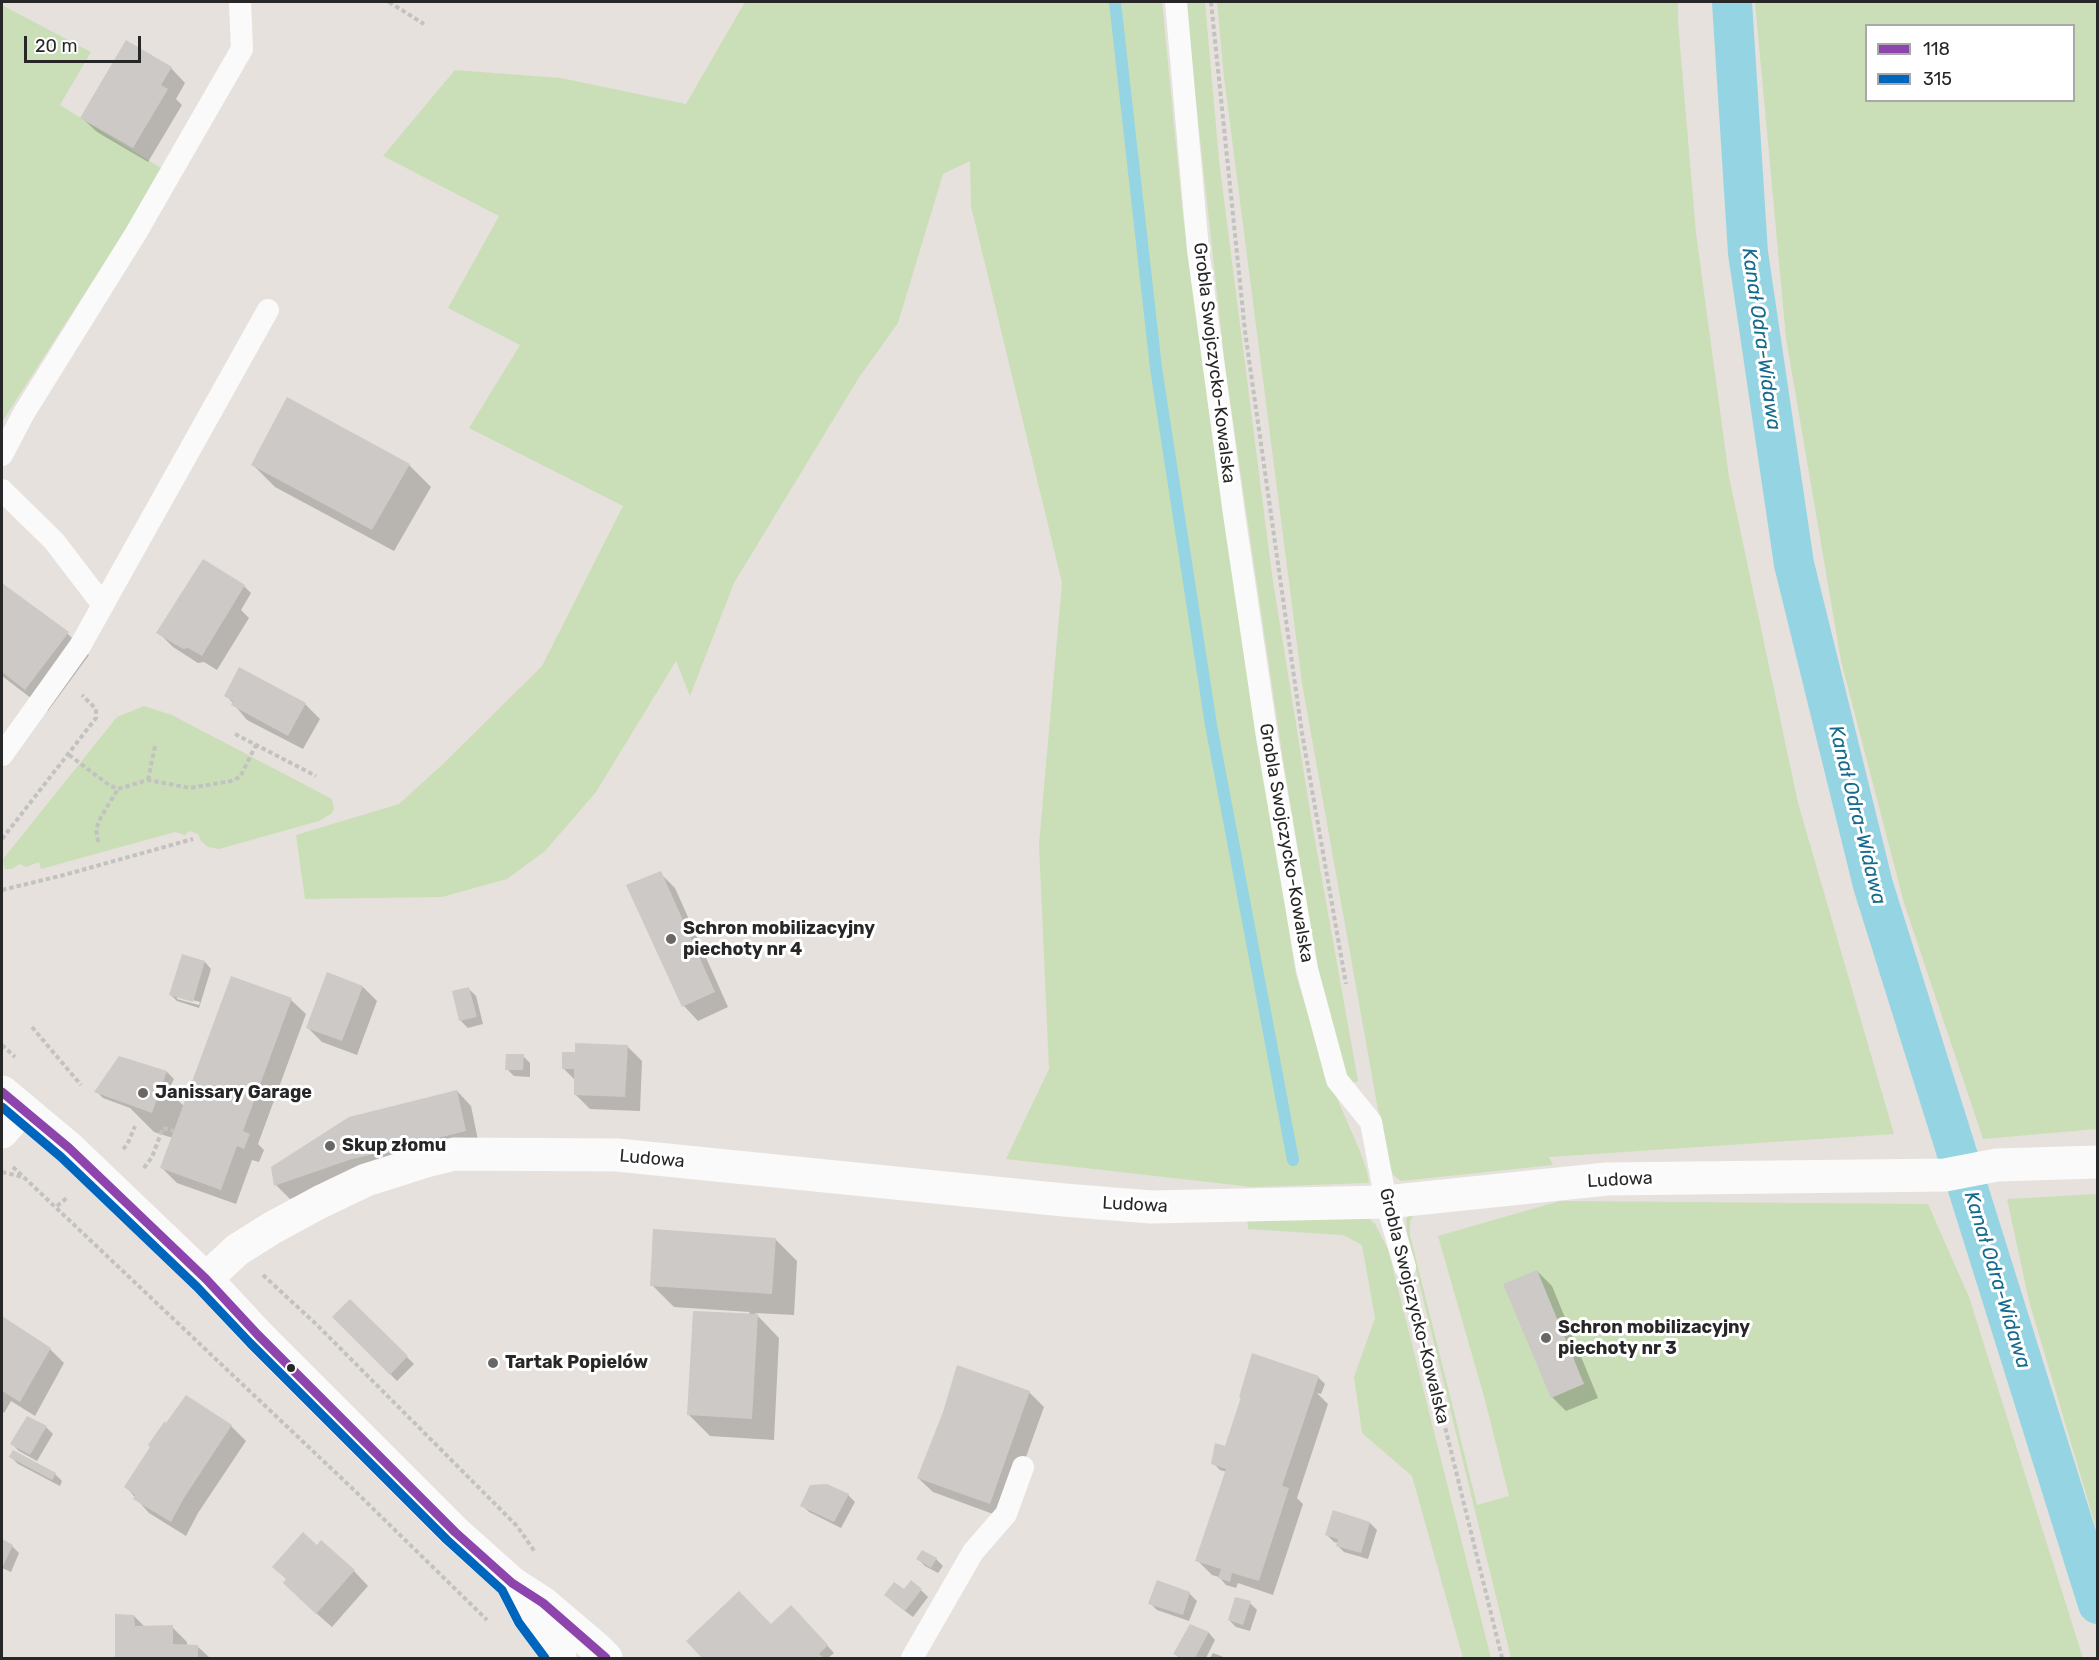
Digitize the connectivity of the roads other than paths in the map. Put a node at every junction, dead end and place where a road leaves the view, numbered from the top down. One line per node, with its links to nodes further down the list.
1 (240, 2): 4 (lane)
2 (1176, 2): 10 (lane, Grobla Swojczycko-Kowalska)
3 (268, 310): 6 (lane)
4 (2, 455)
5 (2, 490): 6 (lane)
6 (103, 605): 7 (lane)
7 (2, 755)
8 (8, 1111): 12 (street)
9 (2097, 1162): 10 (street, Ludowa)
10 (1386, 1202): 11 (lane, Grobla Swojczycko-Kowalska); 12 (street, Ludowa)
11 (1405, 1267)
12 (206, 1279): 14 (street)
13 (1023, 1467): 17 (lane)
14 (512, 1584): 15 (street); 16 (street)
15 (560, 1659)
16 (606, 1659)
17 (912, 1659)

